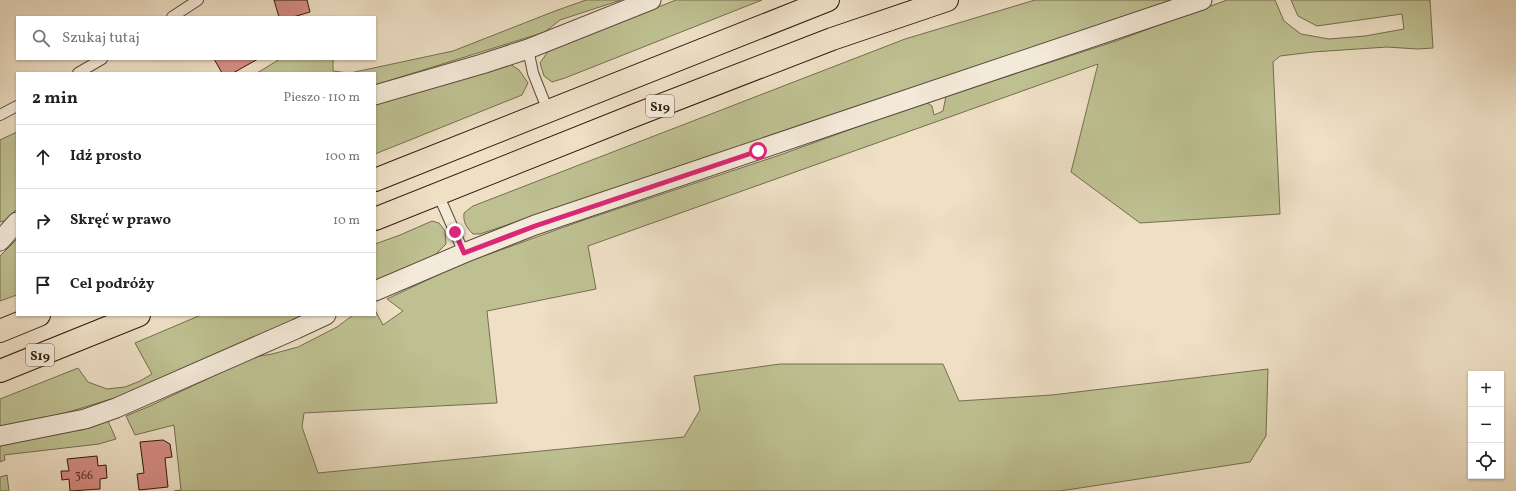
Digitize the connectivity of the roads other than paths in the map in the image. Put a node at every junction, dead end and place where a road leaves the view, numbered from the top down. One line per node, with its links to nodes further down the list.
1 (198, 0): 6 (lane)
2 (651, 0): 7 (street)
3 (828, 0): 12 (highway)
4 (947, 0): 15 (highway, S19)
5 (1202, 0): 19 (street)
6 (174, 16)
7 (528, 49): 10 (street); 12 (lane)
8 (100, 60): 9 (lane)
9 (80, 72)
10 (376, 95)
11 (16, 107): 13 (lane)
12 (548, 111): 14 (highway)
13 (0, 115)
14 (376, 180)
15 (438, 194): 16 (highway, S19); 19 (lane)
16 (376, 220)
17 (16, 223): 18 (street)
18 (0, 241)
19 (464, 253): 20 (street)
20 (376, 291)
21 (38, 316): 24 (highway)
22 (136, 316): 25 (highway, S19)
23 (324, 316): 26 (street)
24 (0, 331)
25 (0, 372)
26 (0, 436)

